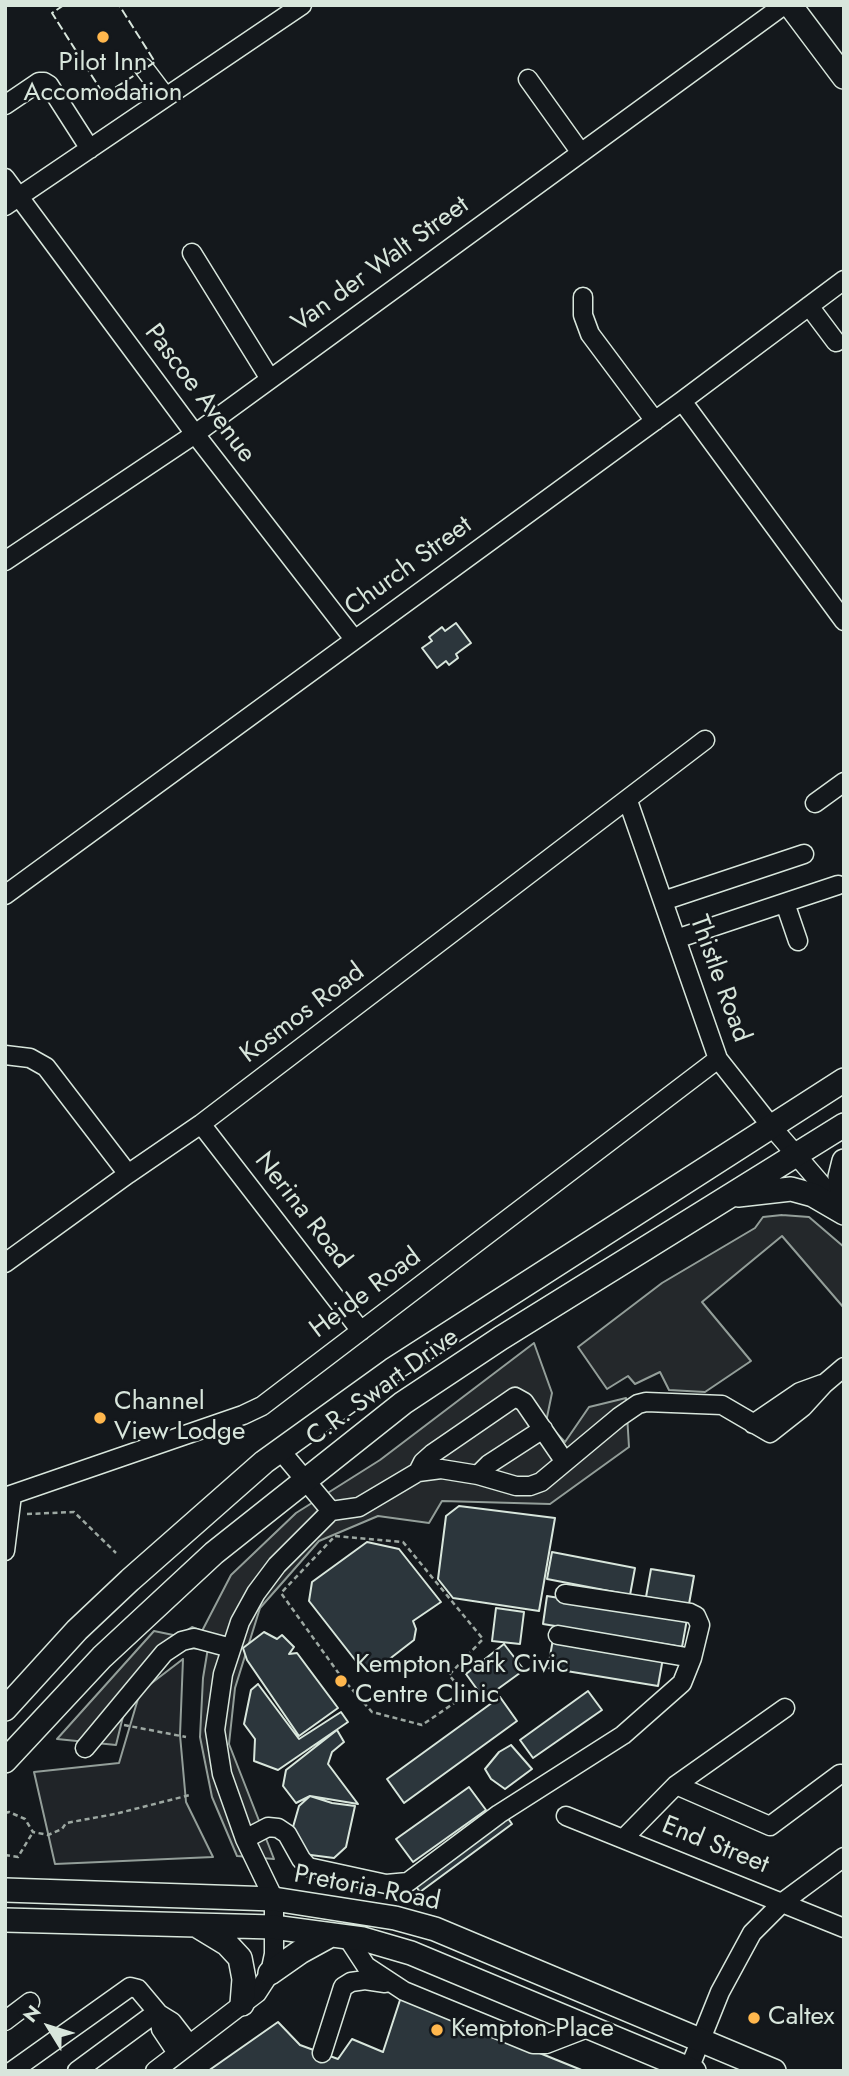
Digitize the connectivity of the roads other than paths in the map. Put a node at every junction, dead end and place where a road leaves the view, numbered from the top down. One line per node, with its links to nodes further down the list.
1 (303, 5): 7 (street)
2 (784, 5): 10 (street, Van der Walt Street)
3 (790, 5): 5 (main road)
4 (144, 68): 7 (street)
5 (844, 77)
6 (528, 79): 10 (street)
7 (166, 97): 9 (street)
8 (5, 105): 9 (street)
9 (90, 149): 12 (street)
10 (581, 153): 18 (street, Van der Walt Street)
11 (5, 178): 12 (street, Pascoe Avenue)
12 (12, 202): 21 (street, Pascoe Avenue)
13 (192, 253): 18 (street)
14 (844, 280): 16 (street, Church Street)
15 (583, 297): 20 (street)
16 (809, 306): 17 (street); 19 (street, Church Street)
17 (836, 342)
18 (270, 379): 21 (street, Van der Walt Street)
19 (682, 401): 20 (street, Church Street); 23 (street)
20 (654, 421): 24 (street, Church Street)
21 (195, 434): 22 (street, Van der Walt Street); 24 (street, Pascoe Avenue)
22 (5, 561)
23 (844, 621)
24 (354, 639): 31 (street, Church Street)
25 (705, 740): 27 (street, Kosmos Road)
26 (844, 782): 28 (street)
27 (628, 801): 32 (street, Thistle Road); 39 (street, Kosmos Road)
28 (815, 803)
29 (804, 854): 32 (street)
30 (838, 885): 33 (street)
31 (5, 895)
32 (663, 901): 34 (street, Thistle Road)
33 (785, 903): 34 (street); 35 (street)
34 (676, 939): 37 (street, Thistle Road)
35 (798, 940)
36 (5, 1055): 44 (street)
37 (718, 1059): 41 (street, Thistle Road); 48 (street, Heide Road)
38 (844, 1080): 41 (main road, C.R. Swart Drive)
39 (201, 1124): 44 (street, Kosmos Road); 48 (street, Nerina Road)
40 (844, 1125): 42 (main road, C.R. Swart Drive)
41 (771, 1126): 42 (street, Thistle Road); 51 (main road, C.R. Swart Drive)
42 (797, 1155): 45 (main road, C.R. Swart Drive); 46 (street, Thistle Road)
43 (844, 1161): 46 (main road)
44 (128, 1174): 47 (street, Kosmos Road)
45 (728, 1196): 46 (main road); 55 (main road, C.R. Swart Drive)
46 (844, 1210)
47 (5, 1263)
48 (361, 1331): 56 (street, Heide Road)
49 (844, 1367): 52 (street)
50 (542, 1429): 52 (street); 53 (street); 54 (street)
51 (279, 1450): 55 (street); 64 (main road, C.R. Swart Drive)
52 (565, 1462): 54 (street)
53 (418, 1472): 54 (street); 57 (street)
54 (478, 1475)
55 (306, 1479): 57 (street); 66 (main road, C.R. Swart Drive)
56 (8, 1496): 58 (street)
57 (331, 1511): 61 (street)
58 (5, 1551)
59 (565, 1594): 62 (street)
60 (558, 1635): 62 (street)
61 (231, 1648): 65 (street); 71 (street)
62 (692, 1658): 71 (street)
63 (785, 1708): 68 (street)
64 (5, 1709)
65 (85, 1748)
66 (5, 1760)
67 (840, 1774): 68 (street)
68 (676, 1786): 70 (street)
69 (566, 1816): 70 (street, End Street)
70 (624, 1838): 75 (street, End Street)
71 (245, 1839): 74 (street)
72 (844, 1857): 75 (street)
73 (10, 1888): 74 (main road, Pretoria Road)
74 (274, 1899): 79 (street); 90 (main road, Pretoria Road)
75 (783, 1902): 80 (street, End Street); 90 (street)
76 (5, 1920): 77 (main road, Pretoria Road)
77 (45, 1920): 78 (main road, Pretoria Road); 81 (main road)
78 (197, 1927): 79 (main road, Pretoria Road); 86 (main road)
79 (274, 1927): 82 (main road, Pretoria Road); 83 (street)
80 (844, 1928)
81 (5, 1931)
82 (339, 1936): 83 (main road); 84 (street); 89 (main road, Pretoria Road)
83 (270, 1973): 86 (street)
84 (392, 1984): 89 (street); 92 (street)
85 (30, 2002): 88 (street)
86 (242, 2004): 91 (street)
87 (158, 2013): 91 (street); 94 (street); 95 (street)
88 (5, 2021)
89 (590, 2027): 93 (main road, Pretoria Road)
90 (700, 2039): 93 (street); 97 (main road, Pretoria Road)
91 (183, 2048): 96 (street)
92 (321, 2053)
93 (692, 2070)
94 (12, 2071)
95 (77, 2071)
96 (155, 2071)
97 (774, 2071)

